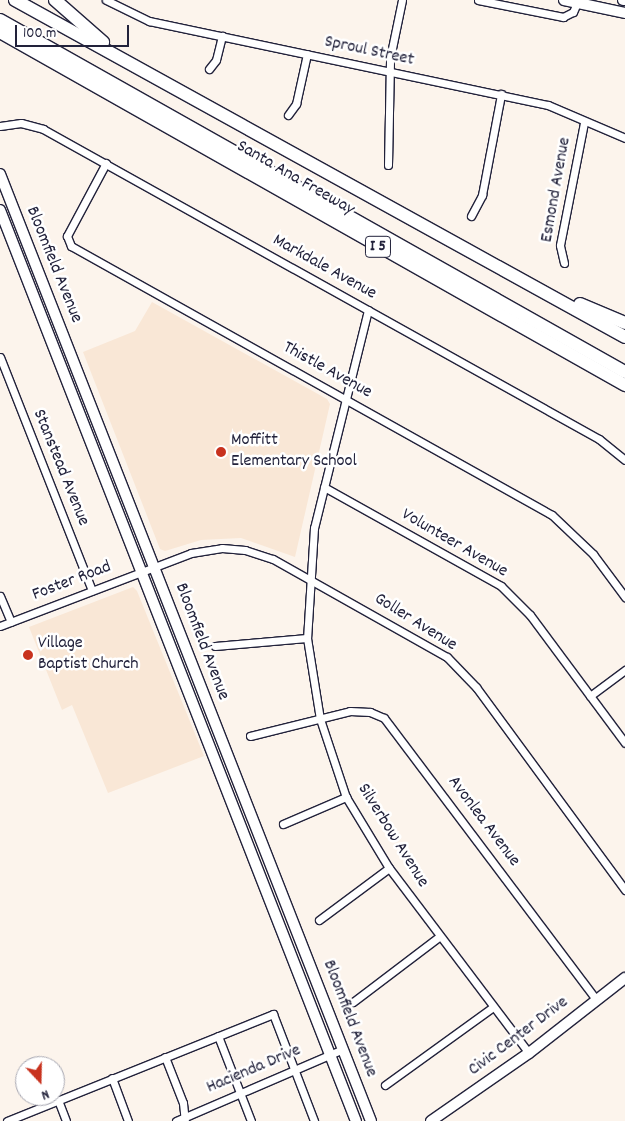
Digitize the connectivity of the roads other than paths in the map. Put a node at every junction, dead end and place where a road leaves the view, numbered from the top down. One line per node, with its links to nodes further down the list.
1 (15, 0): 14 (highway, Santa Ana Freeway / I 5)
2 (55, 0): 14 (highway)
3 (106, 0): 11 (street, Sproul Street)
4 (402, 0): 17 (street)
5 (478, 0): 7 (street)
6 (564, 0): 7 (main road)
7 (577, 3): 8 (main road)
8 (625, 13)
9 (0, 20): 34 (highway)
10 (0, 32): 15 (highway, Santa Ana Freeway / I 5)
11 (222, 36): 13 (street, Sproul Street); 16 (street)
12 (0, 41): 15 (highway)
13 (307, 54): 17 (street, Sproul Street); 19 (street)
14 (118, 56): 29 (highway, Santa Ana Freeway / I 5)
15 (61, 66): 35 (highway, Santa Ana Freeway / I 5)
16 (209, 69)
17 (390, 72): 18 (street, Sproul Street); 24 (street)
18 (501, 94): 20 (street, Sproul Street); 27 (street)
19 (288, 115)
20 (584, 123): 22 (street, Sproul Street); 28 (street, Esmond Avenue)
21 (0, 126): 23 (street, Markdale Avenue)
22 (625, 138)
23 (106, 163): 30 (street, Markdale Avenue); 36 (street, Thistle Avenue)
24 (388, 164)
25 (0, 174): 38 (main road, Bloomfield Avenue)
26 (0, 210): 40 (main road, Bloomfield Avenue)
27 (471, 216)
28 (564, 263)
29 (506, 272): 31 (highway); 32 (highway, Santa Ana Freeway / I 5)
30 (368, 310): 36 (street, Silverbow Avenue); 37 (street, Markdale Avenue)
31 (625, 323)
32 (625, 336)
33 (0, 357): 44 (street, Stanstead Avenue)
34 (625, 372)
35 (625, 385)
36 (345, 398): 39 (street, Silverbow Avenue); 46 (street, Thistle Avenue)
37 (625, 460)
38 (123, 485): 40 (main road); 41 (main road, Bloomfield Avenue)
39 (324, 487): 43 (street, Silverbow Avenue); 54 (street, Volunteer Avenue)
40 (110, 490): 42 (main road, Bloomfield Avenue)
41 (154, 566): 42 (street, Foster Road); 43 (street, Goller Avenue); 51 (main road, Bloomfield Avenue)
42 (141, 571): 44 (street, Foster Road); 52 (main road, Bloomfield Avenue)
43 (308, 578): 49 (street, Silverbow Avenue); 63 (street, Goller Avenue)
44 (92, 590): 47 (street, Foster Road)
45 (0, 596): 47 (street)
46 (625, 597)
47 (10, 622): 48 (street, Foster Road)
48 (0, 626)
49 (307, 638): 50 (street); 55 (street, Silverbow Avenue)
50 (215, 646)
51 (186, 648): 52 (main road); 58 (main road, Bloomfield Avenue)
52 (174, 652): 59 (main road, Bloomfield Avenue)
53 (625, 670): 54 (street)
54 (590, 696): 57 (street, Volunteer Avenue)
55 (320, 719): 56 (street, Avonlea Avenue); 60 (street, Silverbow Avenue); 69 (street, Avonlea Avenue)
56 (250, 736)
57 (625, 743)
58 (222, 744): 59 (main road); 67 (main road, Bloomfield Avenue)
59 (212, 748): 68 (main road, Bloomfield Avenue)
60 (346, 797): 61 (street); 62 (street, Silverbow Avenue)
61 (283, 824)
62 (390, 868): 64 (street); 65 (street, Silverbow Avenue)
63 (625, 890)
64 (319, 920)
65 (440, 936): 70 (street); 71 (street, Silverbow Avenue)
66 (625, 978): 69 (main road, Civic Center Drive)
67 (319, 987): 68 (main road); 73 (main road, Bloomfield Avenue)
68 (304, 992): 75 (main road, Bloomfield Avenue)
69 (596, 999): 74 (main road, Civic Center Drive)
70 (353, 1002)
71 (493, 1007): 74 (street, Silverbow Avenue); 79 (street)
72 (218, 1036): 76 (street); 77 (street); 80 (street)
73 (344, 1049): 75 (street, Hacienda Drive); 92 (main road, Bloomfield Avenue)
74 (529, 1053): 93 (main road, Civic Center Drive)
75 (329, 1054): 77 (street, Hacienda Drive); 91 (main road, Bloomfield Avenue)
76 (165, 1057): 78 (street); 84 (street)
77 (294, 1070): 80 (street, Hacienda Drive); 90 (street)
78 (112, 1078): 81 (street); 87 (street)
79 (385, 1085)
80 (240, 1091): 84 (street, Hacienda Drive); 89 (street)
81 (65, 1097)
82 (43, 1106): 85 (street)
83 (60, 1106): 86 (street)
84 (185, 1118): 88 (street, Hacienda Drive)
85 (7, 1121)
86 (66, 1121)
87 (128, 1121)
88 (176, 1121)
89 (251, 1121)
90 (314, 1121)
91 (356, 1121)
92 (371, 1121)
93 (431, 1121)

